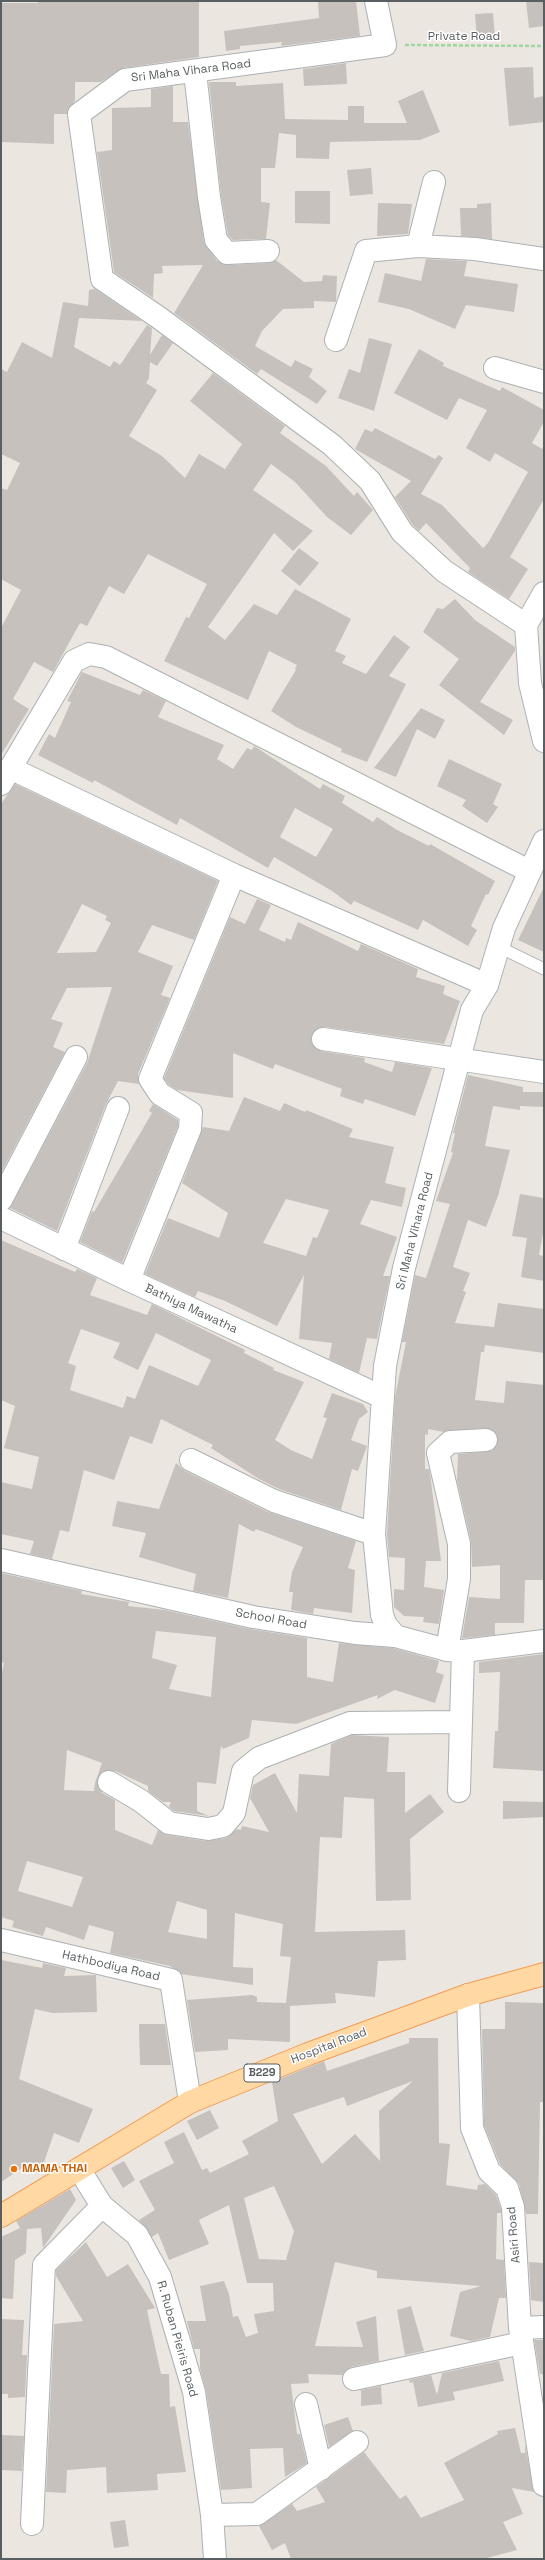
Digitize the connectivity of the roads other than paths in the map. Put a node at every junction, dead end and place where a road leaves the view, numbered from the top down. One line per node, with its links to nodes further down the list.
1 (376, 1): 2 (street, Sri Maha Vihara Road)
2 (195, 72): 5 (street); 11 (street, Sri Maha Vihara Road)
3 (434, 182): 4 (street)
4 (418, 246): 6 (street); 7 (street)
5 (268, 252)
6 (544, 259)
7 (336, 340)
8 (495, 368): 9 (street)
9 (544, 382)
10 (544, 593): 11 (street)
11 (526, 625): 12 (street)
12 (544, 741)
13 (5, 776): 15 (street); 16 (street)
14 (544, 840): 15 (street, Sri Maha Vihara Road)
15 (529, 871): 17 (street, Sri Maha Vihara Road)
16 (234, 875): 19 (street); 28 (street)
17 (499, 947): 18 (lane); 19 (street, Sri Maha Vihara Road)
18 (544, 969)
19 (487, 985): 22 (street, Sri Maha Vihara Road)
20 (323, 1039): 22 (street)
21 (76, 1057): 25 (street)
22 (459, 1058): 23 (street); 29 (street, Sri Maha Vihara Road)
23 (544, 1072)
24 (118, 1108): 27 (street)
25 (1, 1200)
26 (1, 1218): 27 (street, Bathiya Mawatha)
27 (64, 1249): 28 (street, Bathiya Mawatha)
28 (130, 1280): 29 (street, Bathiya Mawatha)
29 (382, 1397): 32 (street, Sri Maha Vihara Road)
30 (486, 1440): 36 (street)
31 (191, 1460): 32 (street)
32 (374, 1534): 34 (street, Sri Maha Vihara Road)
33 (1, 1560): 34 (street, School Road)
34 (396, 1636): 36 (street, School Road)
35 (544, 1641): 36 (street, School Road)
36 (455, 1651): 37 (street)
37 (460, 1722): 38 (street); 39 (street)
38 (109, 1782)
39 (459, 1791)
40 (1, 1940): 43 (street, Hathbodiya Road)
41 (544, 1974): 42 (main road, Hospital Road / B229)
42 (468, 1995): 43 (main road, Hospital Road / B229); 48 (street, Asiri Road)
43 (190, 2102): 44 (main road, Hospital Road / B229)
44 (79, 2169): 45 (street, R. Ruban Pieiris Road); 46 (main road, Hospital Road / B229)
45 (102, 2206): 54 (street, R. Ruban Pieiris Road); 55 (street)
46 (1, 2216)
47 (544, 2327): 48 (street)
48 (521, 2335): 49 (street); 53 (street, Asiri Road)
49 (354, 2379)
50 (306, 2404): 52 (street)
51 (357, 2442): 52 (street)
52 (320, 2469): 54 (street)
53 (544, 2484)
54 (212, 2515): 56 (street, R. Ruban Pieiris Road)
55 (32, 2524)
56 (215, 2559)

